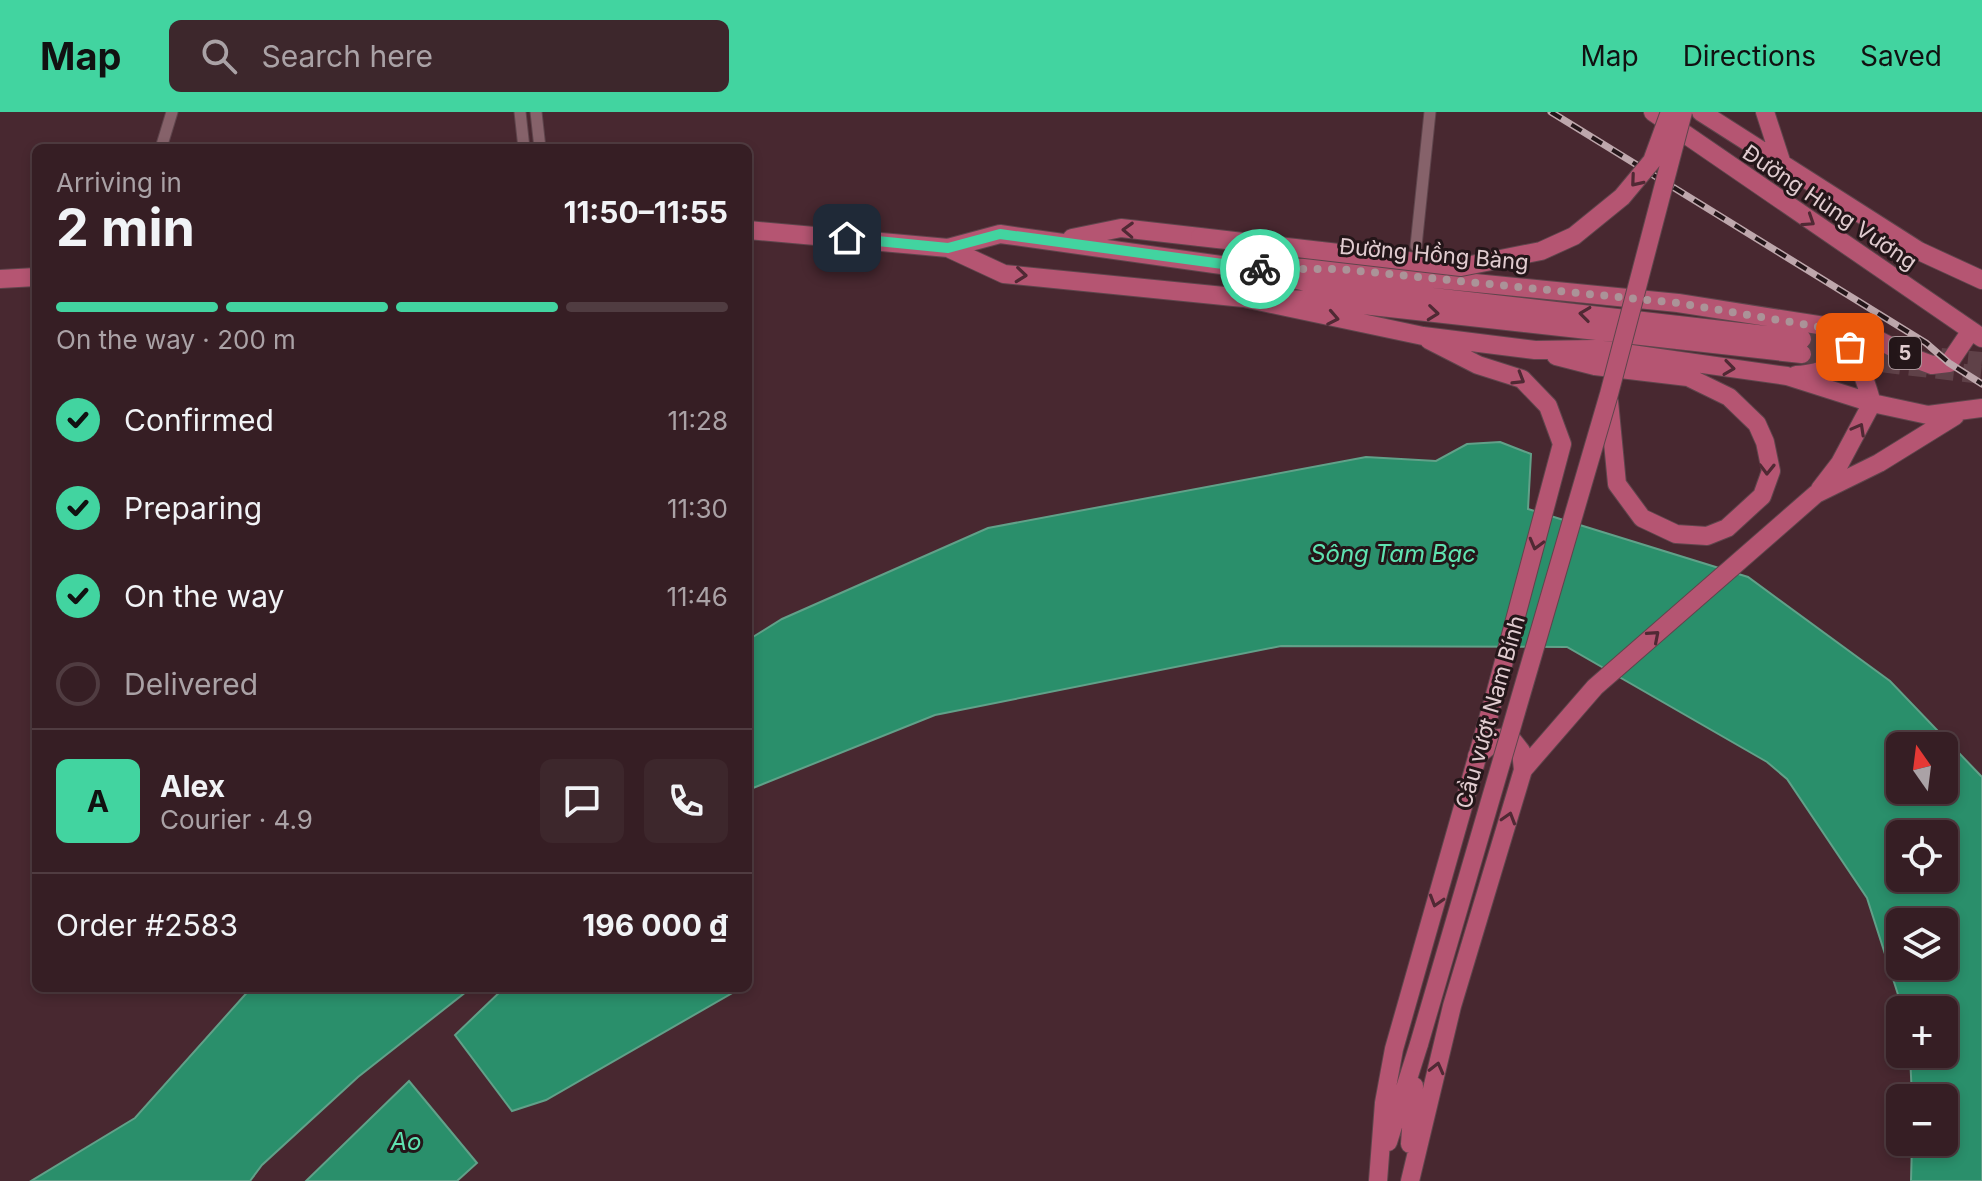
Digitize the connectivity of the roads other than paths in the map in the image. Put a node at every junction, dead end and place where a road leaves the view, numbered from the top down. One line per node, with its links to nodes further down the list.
1 (172, 112): 9 (street)
2 (520, 112): 10 (street)
3 (536, 112): 11 (street)
4 (1430, 112): 17 (street)
5 (1683, 112): 29 (main road, Cầu vượt Nam Bính, bridge)
6 (1765, 112): 13 (main road)
7 (1659, 113): 12 (main road, Đường Hùng Vương); 16 (main road, one-way to 16, bridge)
8 (1707, 114): 12 (main road); 13 (main road, Đường Hùng Vương)
9 (162, 144)
10 (524, 144)
11 (540, 144)
12 (1698, 147): 14 (main road, Đường Hùng Vương)
13 (1783, 167): 14 (main road); 22 (main road, Đường Hùng Vương)
14 (1765, 193): 25 (main road, Đường Hùng Vương, one-way to 25)
15 (752, 230): 18 (main road, Đường Hồng Bàng)
16 (1056, 241): 18 (main road, Đường Hồng Bàng); 19 (main road, Đường Hồng Bàng)
17 (1416, 246)
18 (948, 248): 23 (main road, Đường Hồng Bàng, one-way to 23)
19 (1257, 270): 23 (main road, one-way to 19); 24 (main road, Đường Hồng Bàng)
20 (32, 277): 21 (main road)
21 (0, 279)
22 (1982, 280)
23 (1244, 298): 26 (main road, Đường Hồng Bàng, one-way to 26)
24 (1826, 328): 25 (main road, 5); 28 (main road); 30 (main road)
25 (1976, 335)
26 (1423, 336): 27 (main road, Đường Hồng Bàng); 34 (main road, one-way to 34)
27 (1535, 350): 28 (main road, Đường Hồng Bàng, one-way to 28); 29 (main road, Cầu vượt Nam Bính, one-way to 29)
28 (1787, 376): 30 (main road, Đường Hồng Bàng)
29 (1609, 394): 36 (main road, Cầu vượt Nam Bính, bridge)
30 (1872, 403): 32 (main road, Đường Hồng Bàng); 33 (main road, one-way to 30)
31 (1982, 408): 32 (main road, Đường Hồng Bàng)
32 (1961, 412): 33 (main road)
33 (1816, 494): 35 (main road, one-way to 33)
34 (1477, 757): 35 (main road); 37 (main road, one-way to 37)
35 (1523, 770): 38 (main road, one-way to 35)
36 (1419, 1044): 37 (main road, Cầu vượt Nam Bính); 38 (main road, Cầu vượt Nam Bính)
37 (1379, 1174)
38 (1410, 1176)

